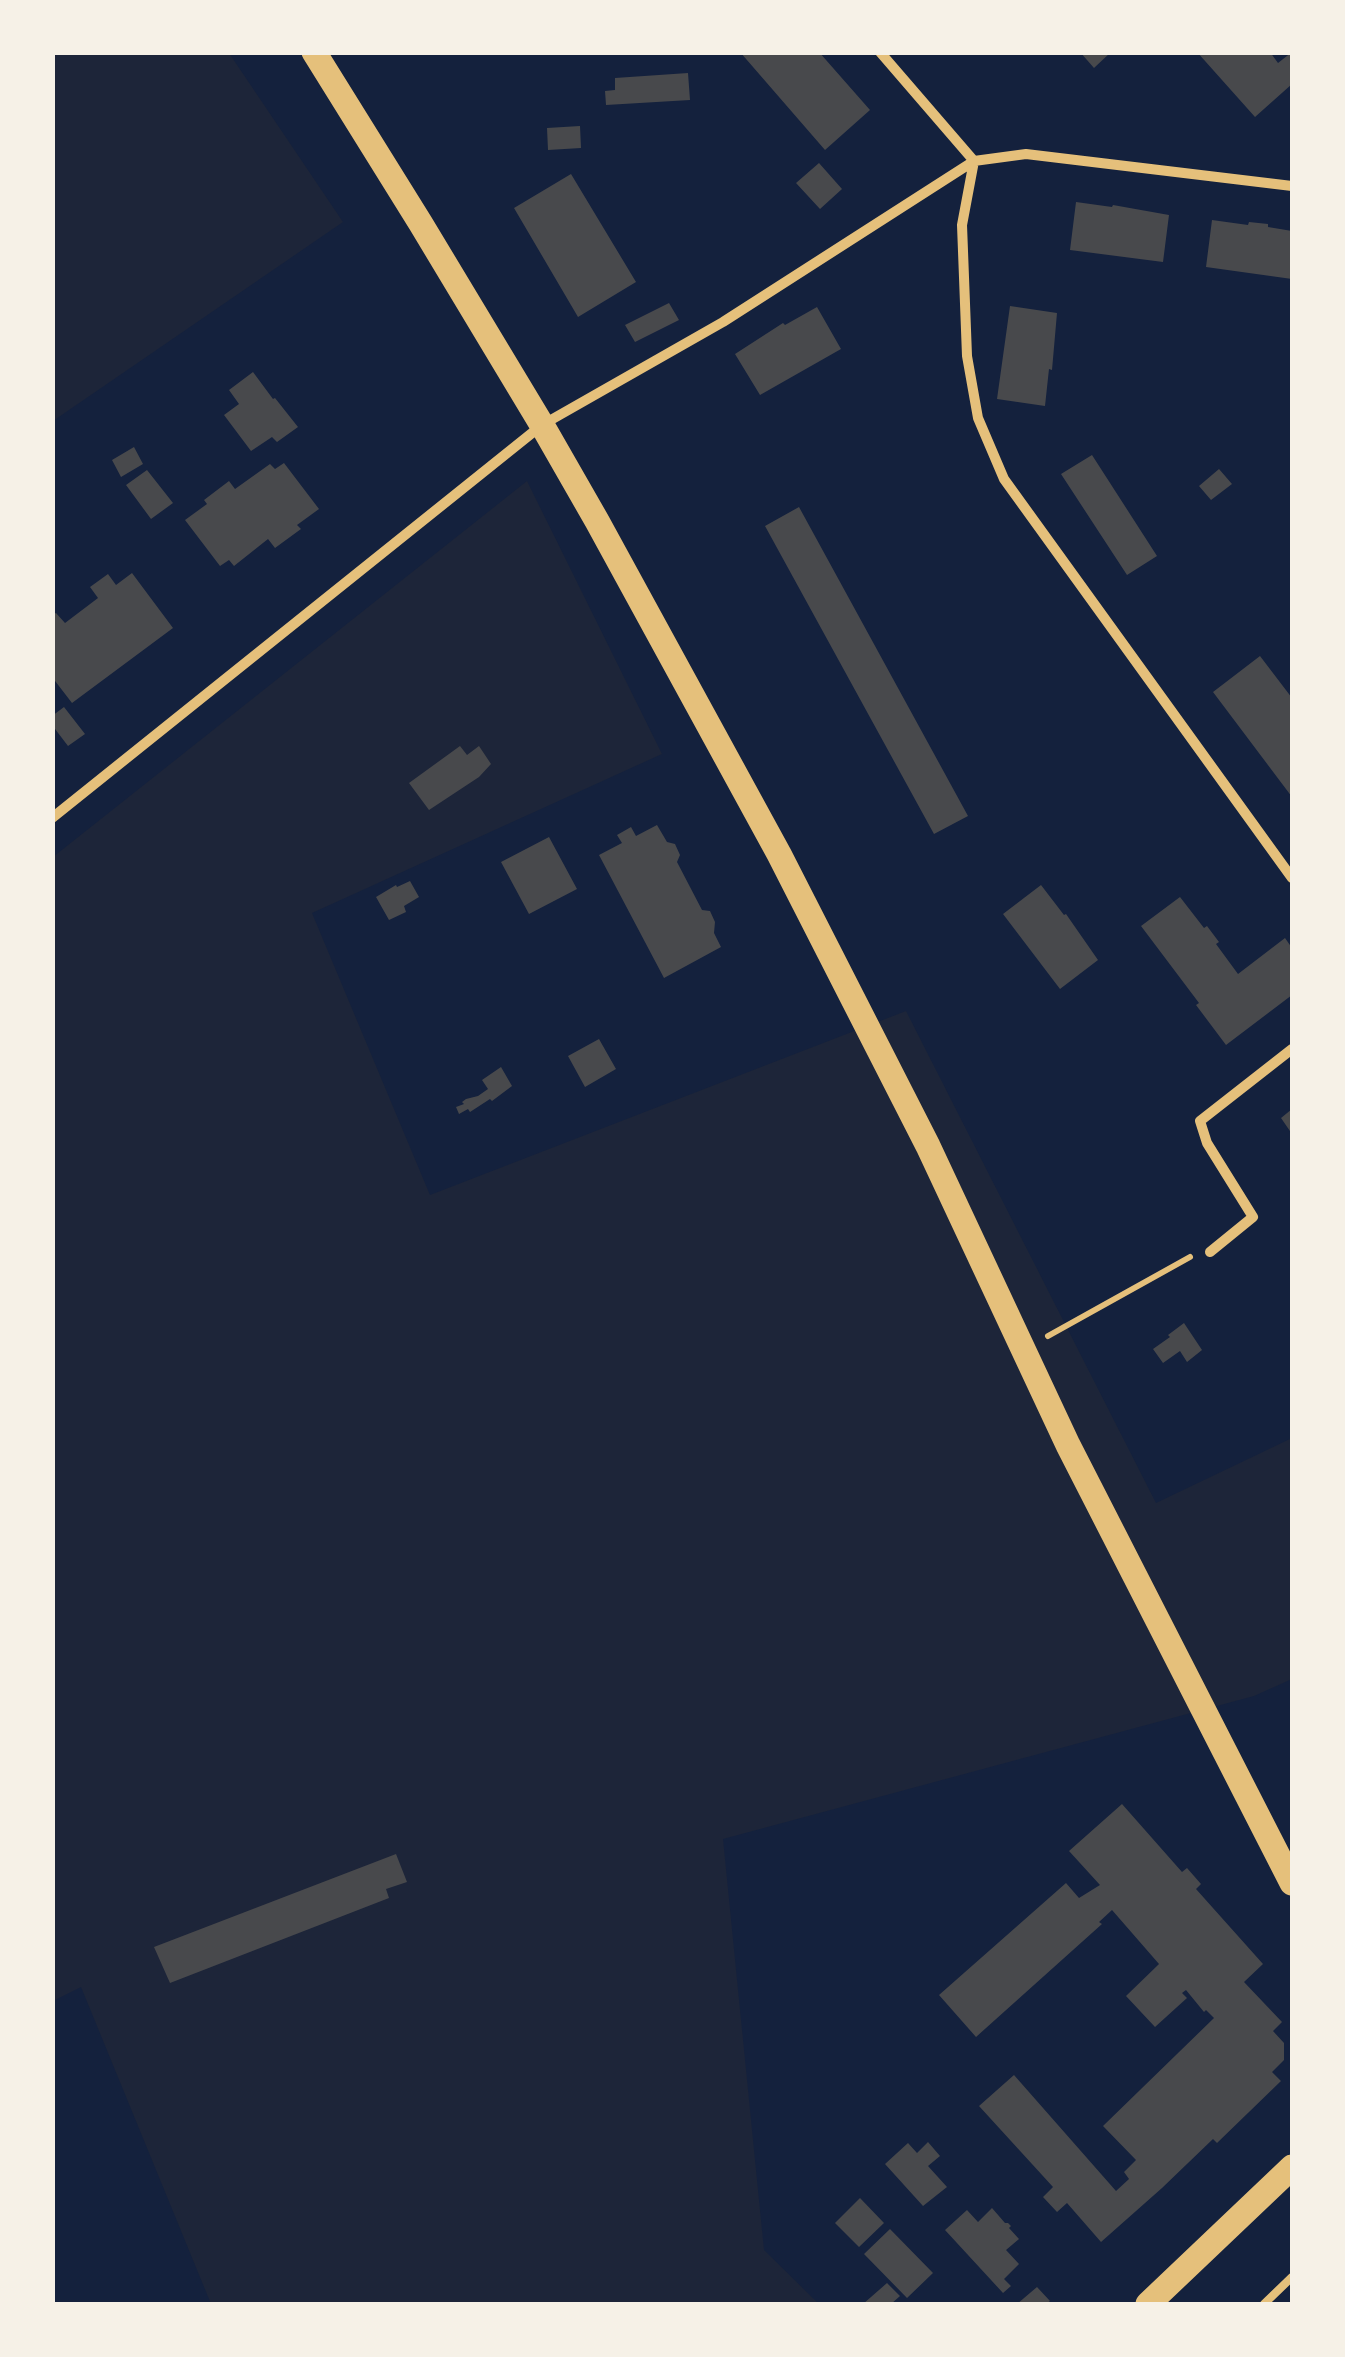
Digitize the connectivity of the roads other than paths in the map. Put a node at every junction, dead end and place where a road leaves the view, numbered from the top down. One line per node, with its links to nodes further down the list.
1 (314, 52): 5 (main road)
2 (880, 52): 3 (street)
3 (974, 162): 4 (street); 5 (street); 7 (street)
4 (1292, 186)
5 (542, 425): 6 (street); 10 (main road)
6 (52, 818)
7 (1292, 878)
8 (1292, 1049): 9 (street)
9 (1210, 1252)
10 (1292, 1883)
11 (1292, 2167): 13 (main road)
12 (1292, 2277): 14 (lane)
13 (1148, 2304)
14 (1264, 2304)

